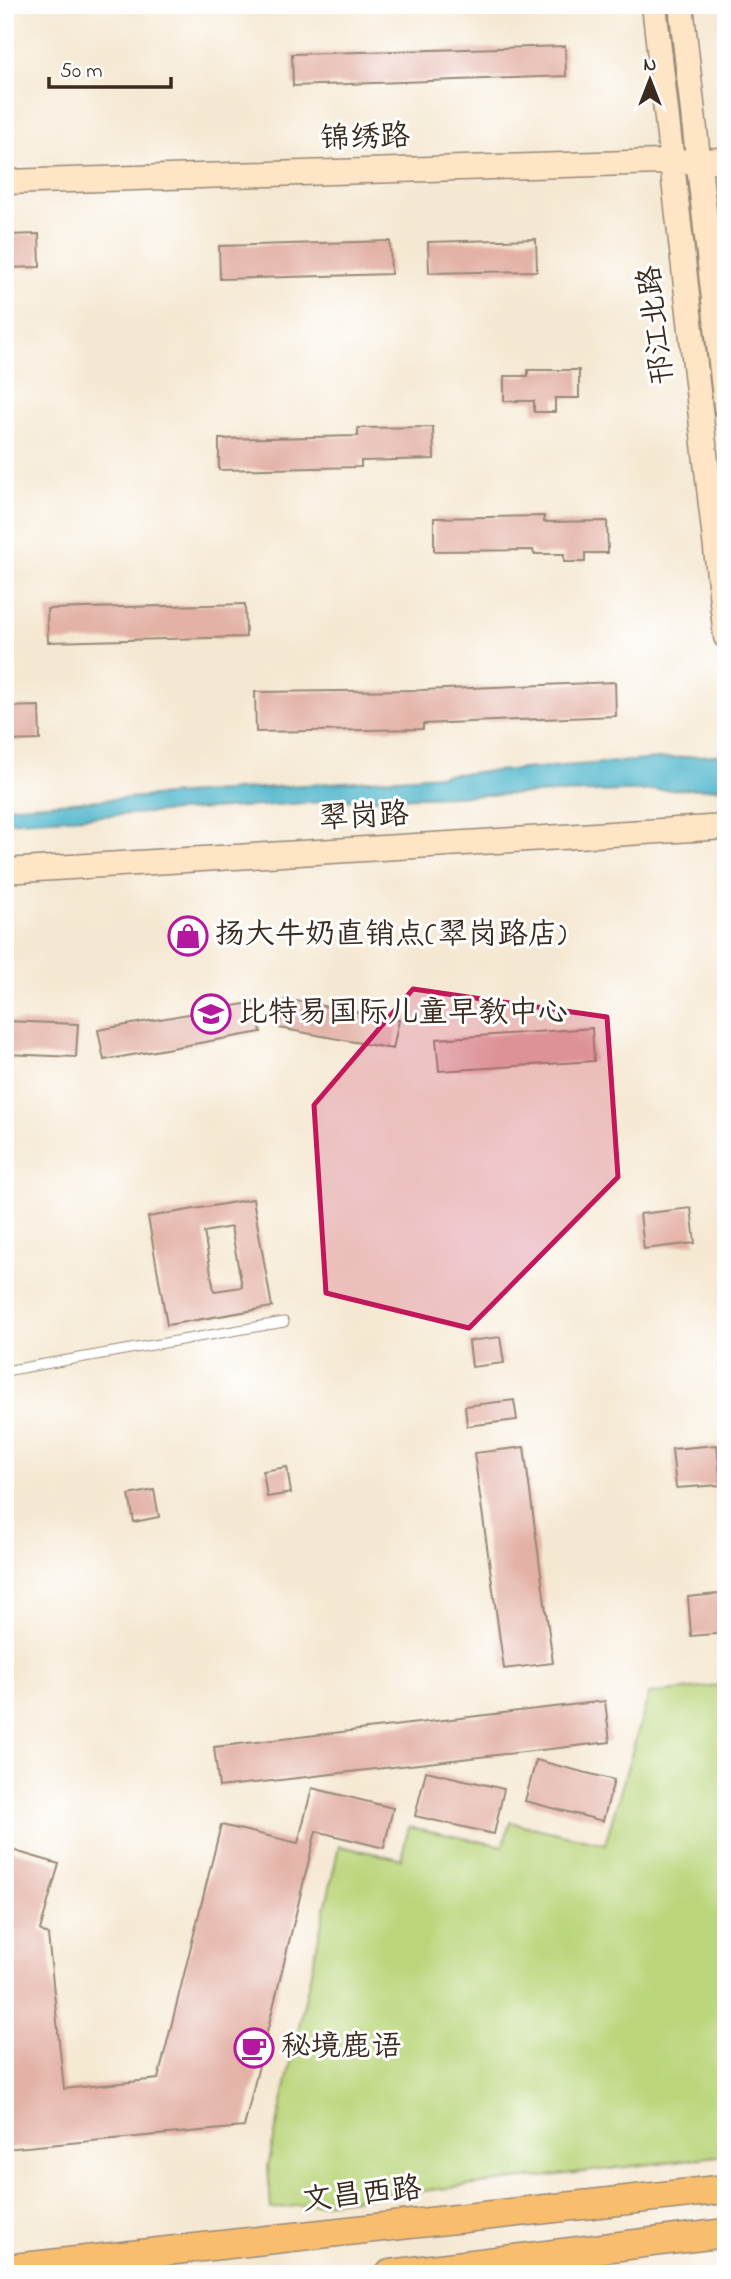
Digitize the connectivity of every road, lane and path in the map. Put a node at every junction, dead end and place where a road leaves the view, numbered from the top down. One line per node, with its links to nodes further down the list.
1 (654, 5): 5 (street, 邗江北路)
2 (681, 5): 4 (street, 邗江北路)
3 (726, 160): 4 (street, 锦绣路)
4 (698, 161): 5 (street, 锦绣路); 7 (street, 邗江北路)
5 (671, 162): 6 (street, 锦绣路); 8 (street, 邗江北路)
6 (5, 182)
7 (726, 407)
8 (726, 637)
9 (726, 827): 10 (street, 翠岗路)
10 (5, 871)
11 (284, 1322): 12 (lane)
12 (5, 1371)
13 (726, 2189): 15 (main road, 文昌西路)
14 (726, 2233): 16 (main road)
15 (5, 2269)
16 (390, 2274)

